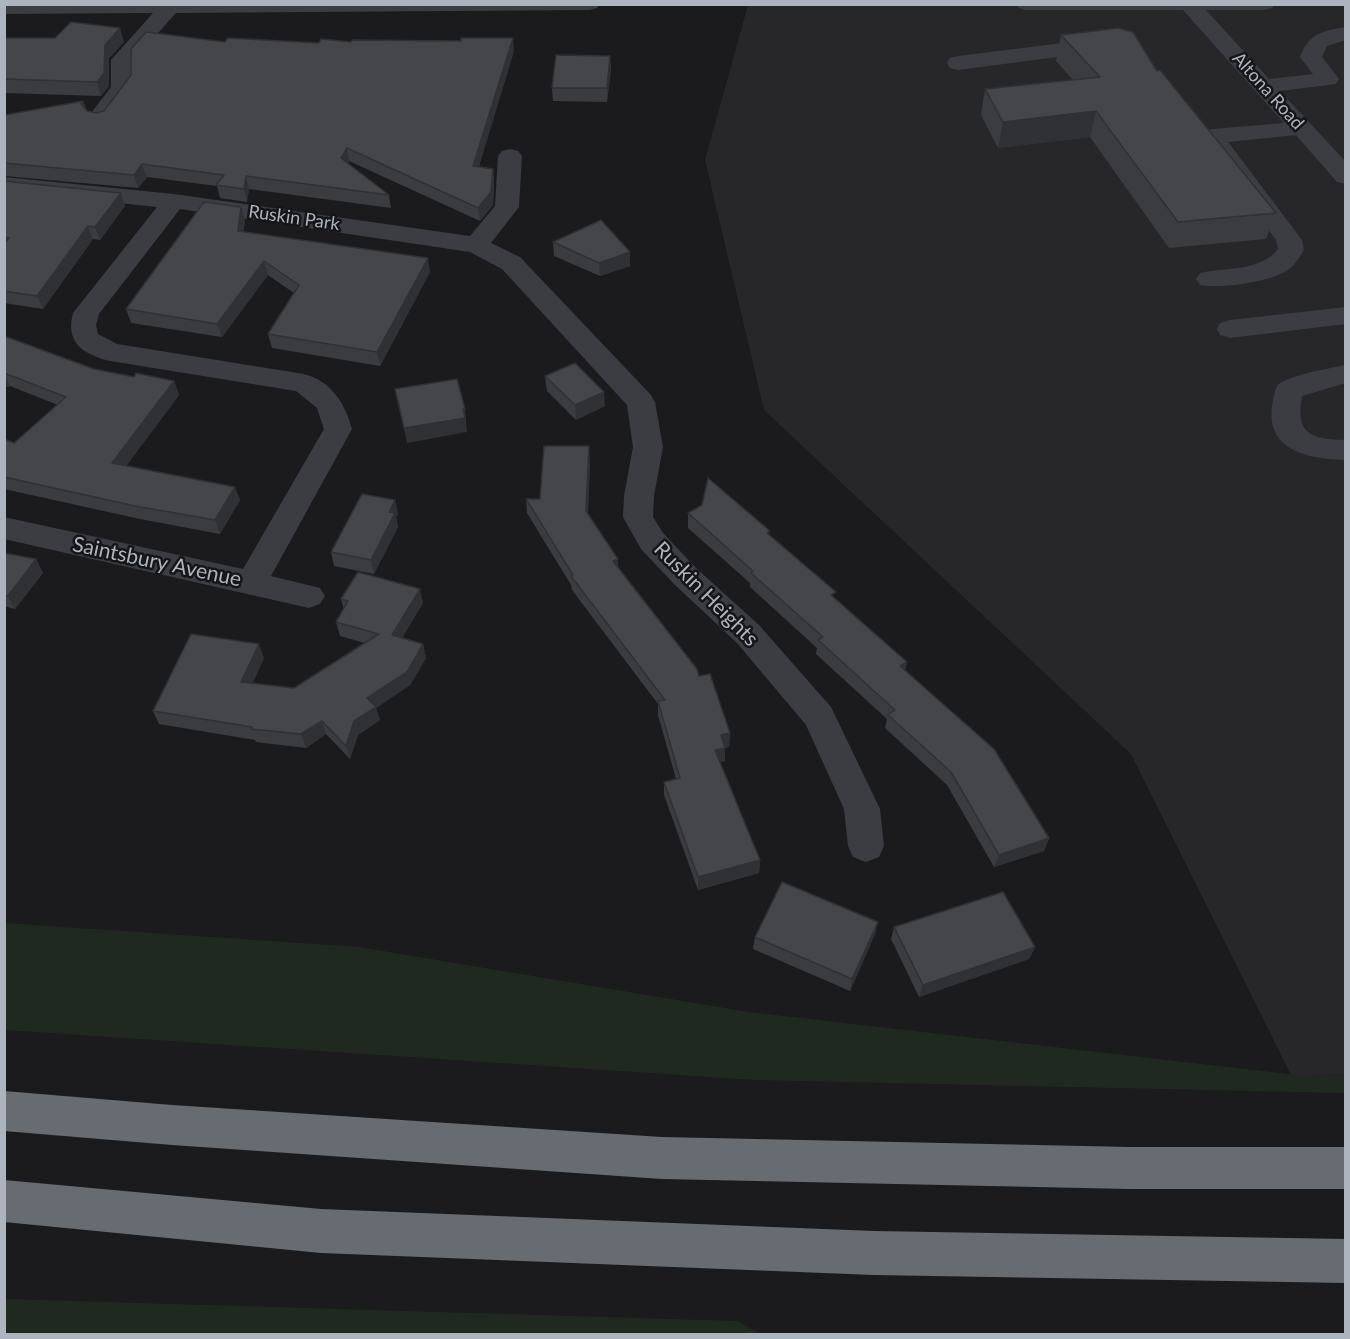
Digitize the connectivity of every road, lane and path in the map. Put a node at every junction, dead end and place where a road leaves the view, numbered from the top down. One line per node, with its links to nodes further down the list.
1 (590, 4): 5 (street)
2 (1026, 4): 4 (street)
3 (1265, 4): 4 (street)
4 (1190, 5): 10 (street, Altona Road)
5 (171, 6): 6 (street); 11 (street)
6 (4, 8)
7 (1346, 33): 10 (street)
8 (1126, 46): 9 (street)
9 (958, 63)
10 (1263, 86): 12 (street, Altona Road)
11 (100, 117)
12 (1301, 128): 14 (street, Altona Road); 18 (street)
13 (510, 156): 17 (street)
14 (1346, 177)
15 (4, 184): 16 (street, Ruskin Park)
16 (174, 201): 17 (street, Ruskin Park); 24 (street)
17 (476, 245): 26 (street, Ruskin Heights)
18 (1209, 279)
19 (1346, 315): 20 (street)
20 (1230, 329)
21 (1346, 374): 22 (street)
22 (1346, 450)
23 (4, 528): 24 (street, Saintsbury Avenue)
24 (251, 583): 25 (street, Saintsbury Avenue)
25 (309, 596)
26 (866, 846)
27 (4, 1111): 28 (highway)
28 (1346, 1168)
29 (4, 1202): 30 (highway)
30 (1346, 1261)

